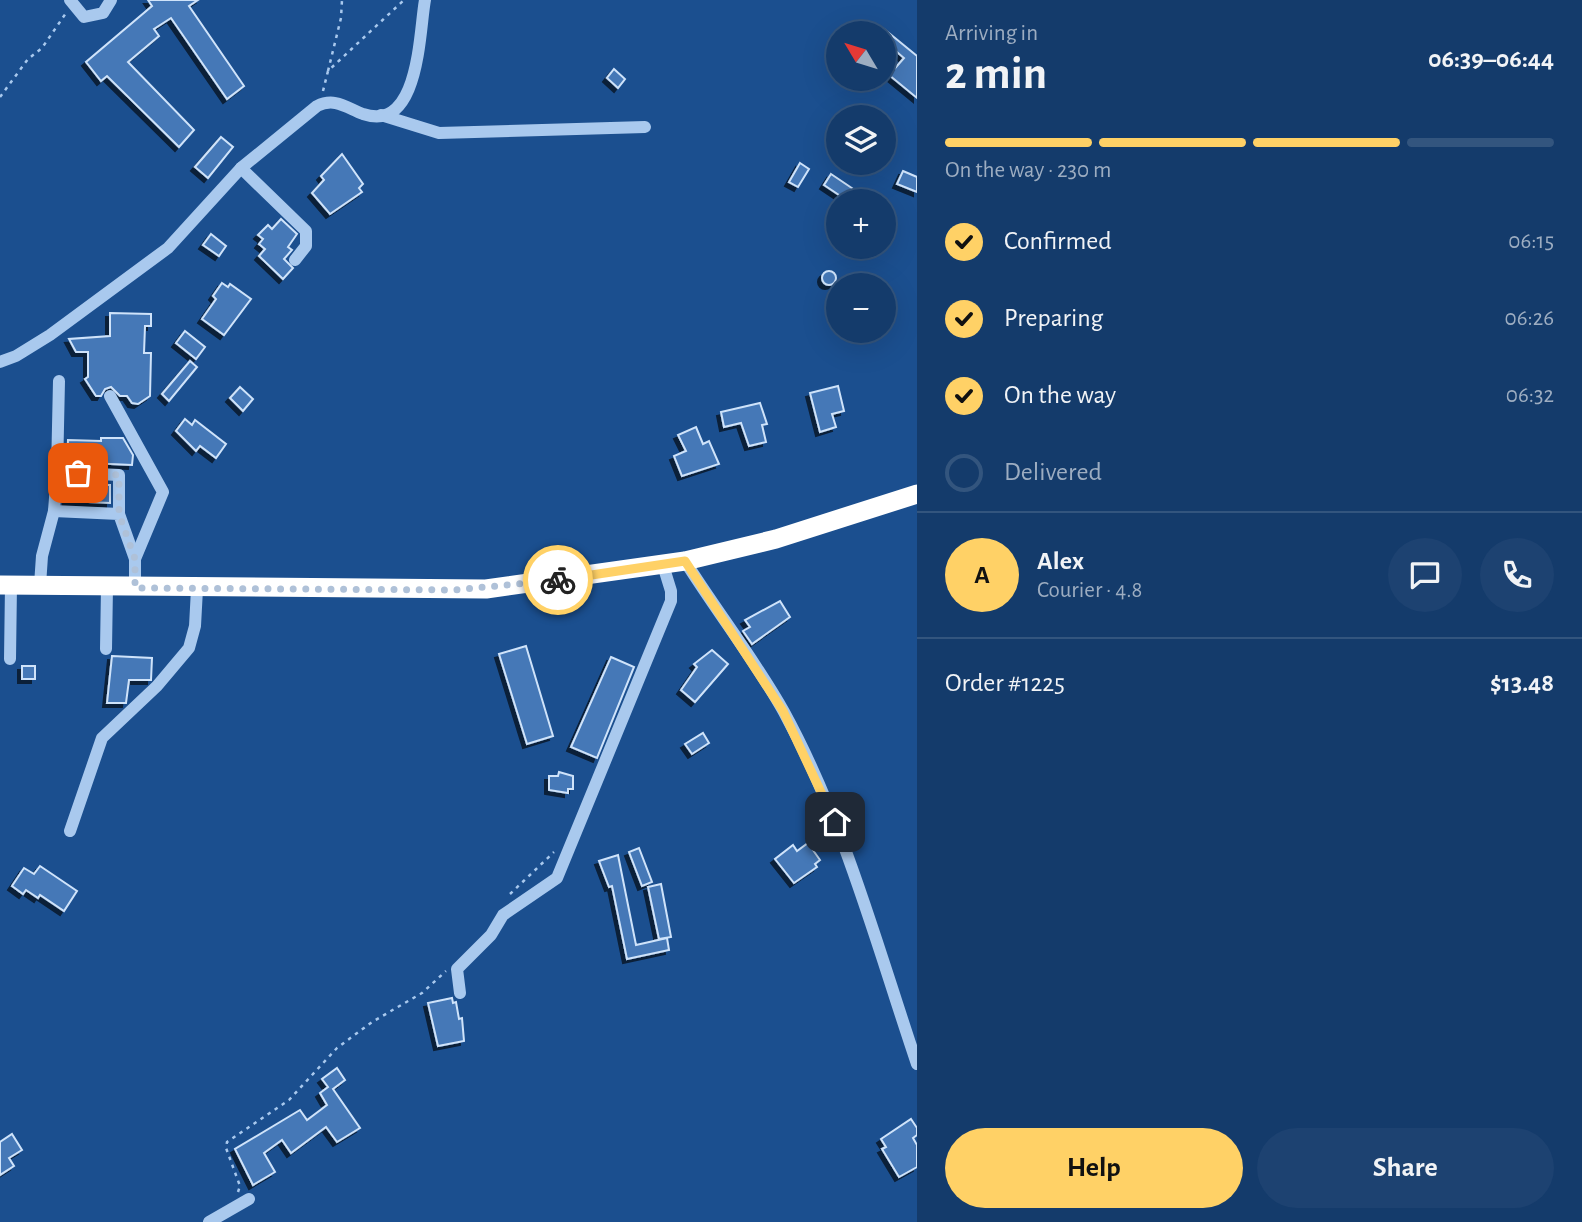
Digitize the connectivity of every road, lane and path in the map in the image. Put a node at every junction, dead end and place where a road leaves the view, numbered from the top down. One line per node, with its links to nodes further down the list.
1 (111, 0): 5 (street)
2 (342, 0): 6 (path)
3 (404, 0): 6 (path)
4 (425, 0): 9 (street)
5 (71, 1): 7 (path)
6 (328, 71): 8 (path)
7 (0, 97)
8 (326, 101): 9 (street); 11 (street)
9 (380, 115): 10 (street)
10 (645, 127)
11 (242, 168): 12 (street); 13 (street)
12 (295, 260)
13 (0, 362)
14 (59, 381): 16 (street)
15 (110, 396): 20 (street)
16 (57, 472): 18 (street); 19 (street)
17 (917, 494): 21 (highway)
18 (54, 511): 19 (street); 24 (street)
19 (119, 514): 20 (street)
20 (135, 559): 26 (street)
21 (685, 561): 22 (highway); 35 (street)
22 (663, 565): 27 (highway); 31 (street)
23 (6, 585): 24 (highway); 29 (street)
24 (40, 585): 25 (highway)
25 (107, 587): 26 (highway); 28 (street)
26 (135, 588): 27 (highway)
27 (197, 589): 30 (street)
28 (106, 649)
29 (10, 659)
30 (70, 831)
31 (572, 836): 32 (path); 34 (street)
32 (508, 897)
33 (451, 965): 37 (path)
34 (460, 993)
35 (917, 1064)
36 (249, 1199): 37 (street)
37 (229, 1210): 38 (street)
38 (209, 1222)

